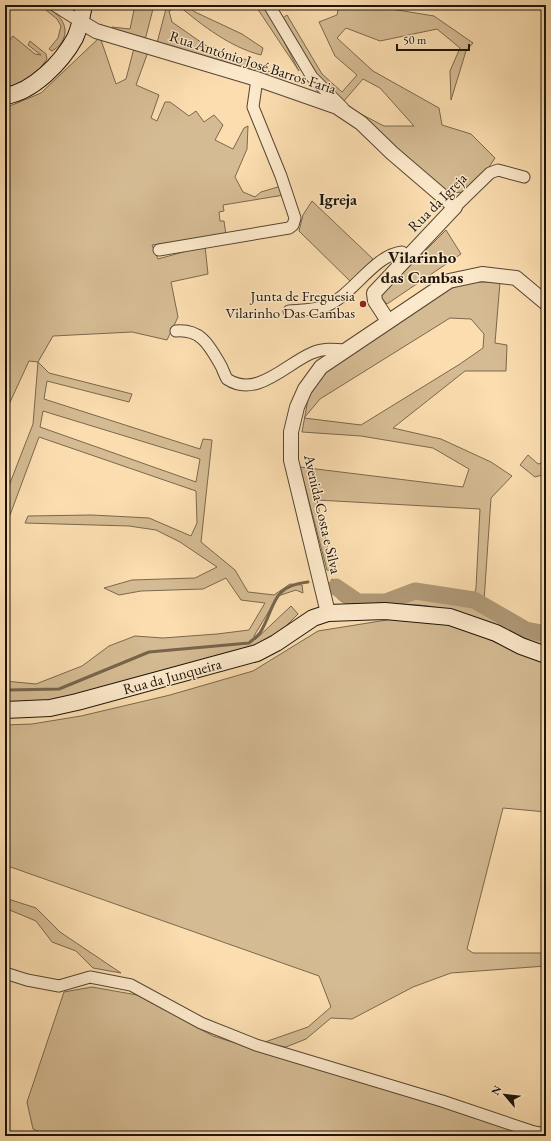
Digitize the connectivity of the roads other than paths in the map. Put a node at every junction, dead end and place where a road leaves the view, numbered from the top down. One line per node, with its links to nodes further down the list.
1 (54, 5): 4 (street)
2 (84, 5): 4 (main road)
3 (269, 5): 7 (street)
4 (81, 22): 5 (street, Rua António José Barros Faria); 6 (main road)
5 (257, 79): 7 (street, Rua António José Barros Faria); 10 (street)
6 (5, 96)
7 (349, 114): 9 (street, Rua António José Barros Faria)
8 (524, 177): 9 (street, Rua da Igreja)
9 (455, 207): 11 (street, Rua da Igreja)
10 (158, 250)
11 (408, 257): 13 (street); 14 (street, Rua da Igreja)
12 (546, 303): 14 (street, Avenida Costa e Silva)
13 (289, 311)
14 (388, 321): 16 (street, Avenida Costa e Silva)
15 (176, 331): 16 (street)
16 (346, 350): 17 (street, Avenida Costa e Silva)
17 (328, 613): 18 (main road, Rua da Junqueira); 19 (main road, Rua da Junqueira)
18 (546, 655)
19 (5, 710)
20 (5, 973): 21 (street)
21 (546, 1132)

